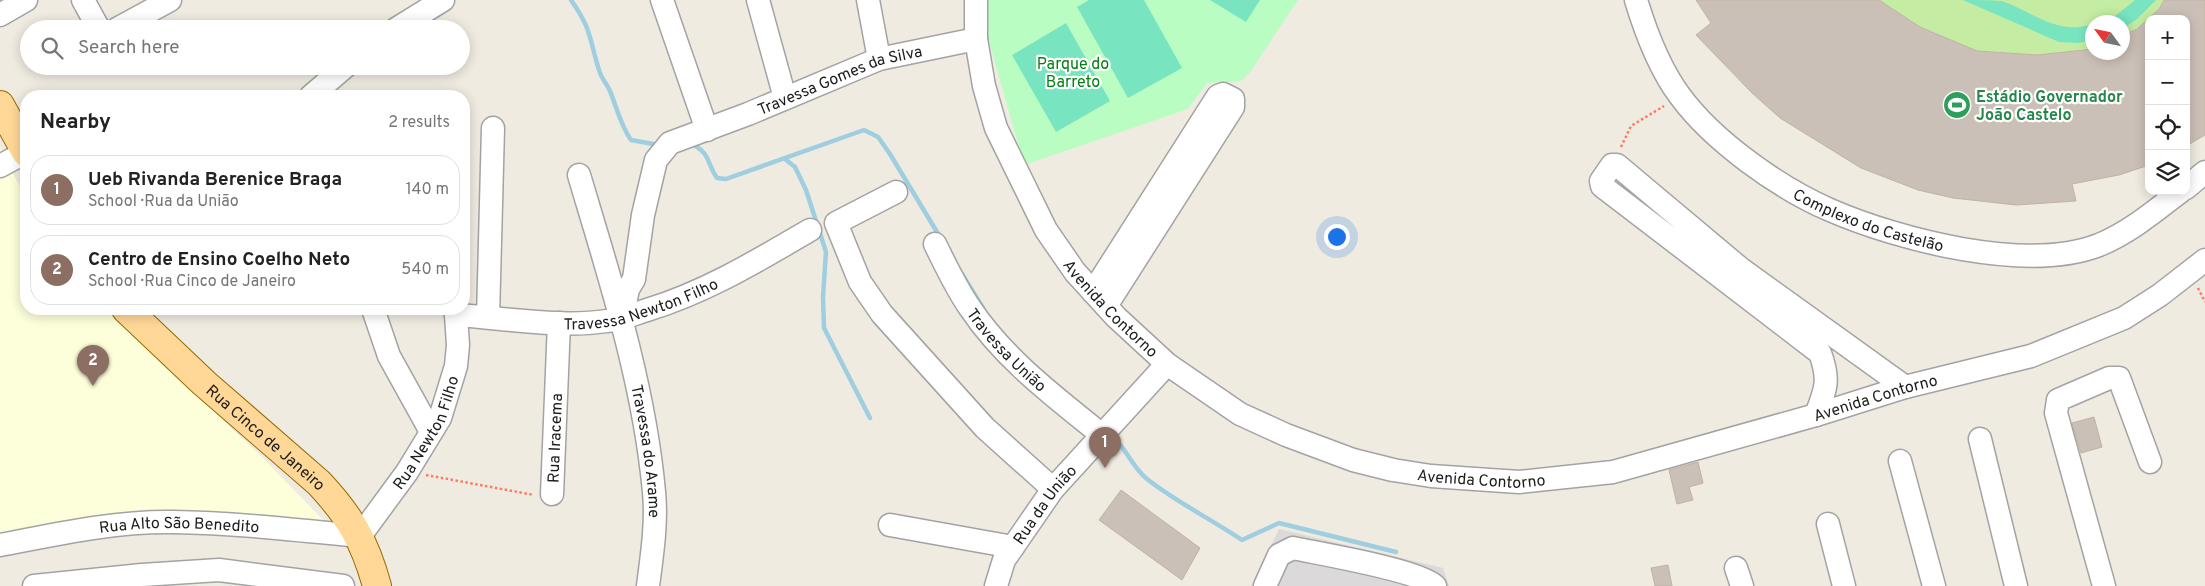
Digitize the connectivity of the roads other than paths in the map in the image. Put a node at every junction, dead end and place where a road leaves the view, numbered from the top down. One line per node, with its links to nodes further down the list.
1 (26, 0): 10 (street)
2 (83, 0): 11 (street)
3 (170, 0): 12 (street)
4 (443, 0): 13 (street)
5 (662, 0): 21 (street)
6 (758, 0): 18 (street)
7 (868, 0): 15 (street)
8 (976, 0): 14 (street, Avenida Contorno)
9 (1636, 0): 29 (street, Complexo do Castelão)
10 (0, 15)
11 (94, 20)
12 (133, 20)
13 (411, 20)
14 (976, 39): 15 (street, Travessa Gomes da Silva); 33 (street, Avenida Contorno)
15 (879, 59): 18 (street, Travessa Gomes da Silva)
16 (338, 75): 17 (street)
17 (326, 90)
18 (785, 98): 21 (street, Travessa Gomes da Silva)
19 (0, 105): 22 (main road)
20 (493, 128): 38 (street)
21 (707, 130): 39 (street, Travessa Gomes da Silva)
22 (20, 141)
23 (20, 155): 24 (street)
24 (0, 166)
25 (2205, 172): 27 (street)
26 (578, 175): 39 (street, Travessa do Arame)
27 (2190, 185)
28 (896, 192): 49 (street)
29 (2177, 195)
30 (810, 230): 39 (street, Travessa Newton Filho)
31 (935, 244): 45 (street, Travessa União)
32 (2205, 260): 42 (street, Avenida Contorno)
33 (1099, 299): 33 (street); 41 (street, Avenida Contorno)
34 (470, 314): 38 (street, Travessa Newton Filho)
35 (132, 315): 53 (main road, Rua Cinco de Janeiro)
36 (375, 315): 44 (street)
37 (453, 315): 44 (street, Rua Newton Filho)
38 (488, 317): 40 (street, Travessa Newton Filho)
39 (622, 318): 40 (street, Travessa Newton Filho); 59 (street, Travessa do Arame)
40 (559, 323): 50 (street, Rua Iracema)
41 (1167, 364): 43 (street, Avenida Contorno); 45 (street, Rua da União)
42 (1906, 387): 43 (street, Avenida Contorno); 43 (street)
43 (1816, 415)
44 (430, 430): 53 (street, Rua Newton Filho)
45 (1106, 431): 49 (street, Rua da União)
46 (1980, 439): 65 (street)
47 (1900, 461): 64 (street)
48 (2150, 462): 66 (street)
49 (1053, 489): 55 (street, Rua da União)
50 (552, 494)
51 (1828, 524): 63 (street)
52 (890, 525): 55 (street)
53 (360, 536): 54 (street, Rua Alto São Benedito); 58 (main road, Rua Cinco de Janeiro)
54 (0, 545)
55 (1012, 547): 60 (street, Rua da União)
56 (34, 586): 57 (street)
57 (343, 586)
58 (377, 586)
59 (648, 586)
60 (996, 586)
61 (1265, 586): 62 (street)
62 (1435, 586)
63 (1844, 586)
64 (1934, 586)
65 (2016, 586)
66 (2104, 586)

